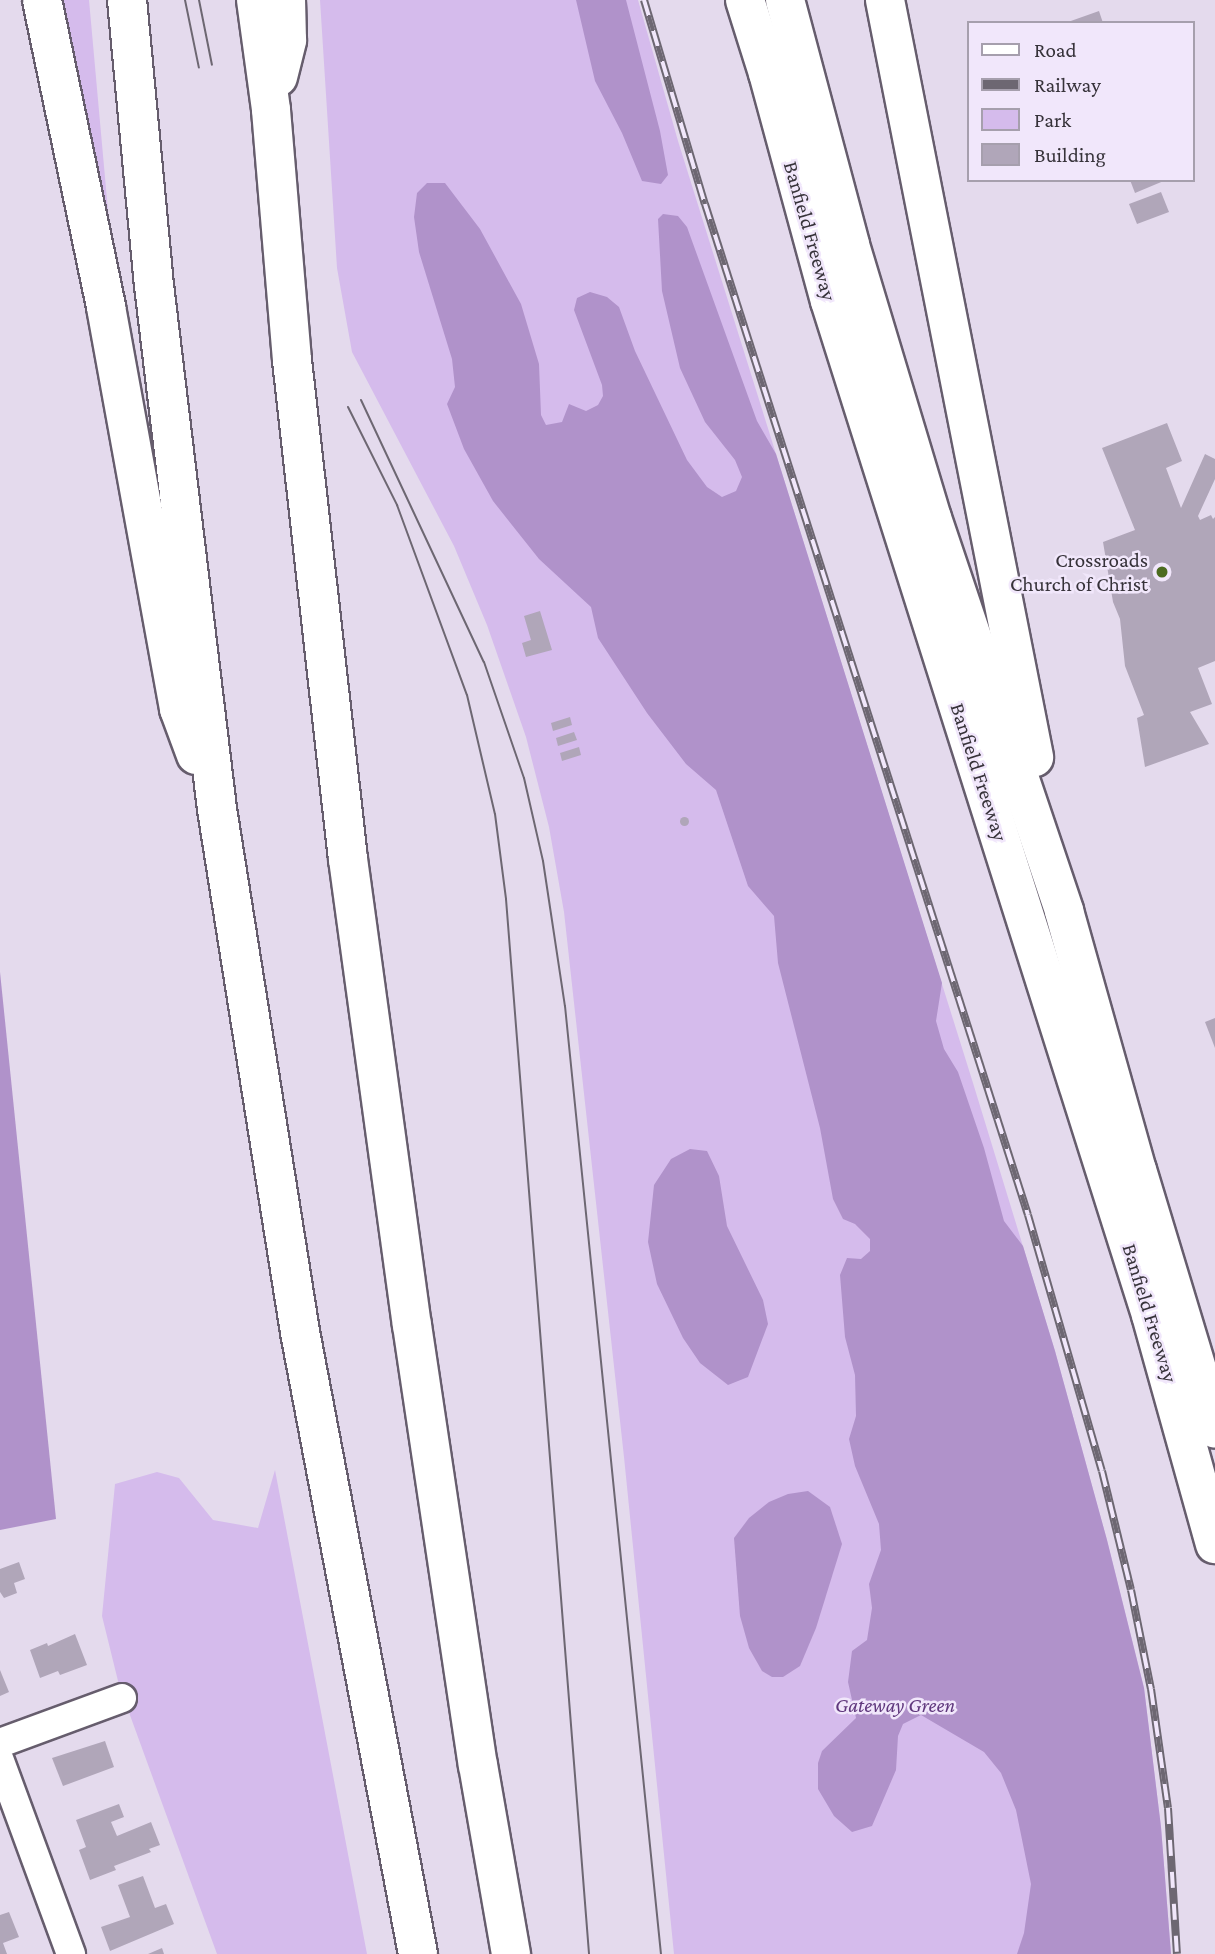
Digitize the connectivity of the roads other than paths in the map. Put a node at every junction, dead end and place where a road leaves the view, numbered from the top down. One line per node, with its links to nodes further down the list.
1 (43, 0): 9 (highway)
2 (127, 0): 9 (highway)
3 (256, 0): 8 (highway)
4 (286, 0): 8 (highway)
5 (745, 0): 12 (highway, Banfield Freeway)
6 (785, 0): 10 (highway, Banfield Freeway)
7 (885, 0): 10 (highway)
8 (271, 110): 18 (highway)
9 (217, 809): 17 (highway)
10 (1065, 911): 11 (highway, Banfield Freeway)
11 (1215, 1429)
12 (1215, 1544)
13 (122, 1698): 14 (street)
14 (0, 1743)
15 (0, 1761): 16 (street)
16 (71, 1954)
17 (418, 1954)
18 (511, 1954)

